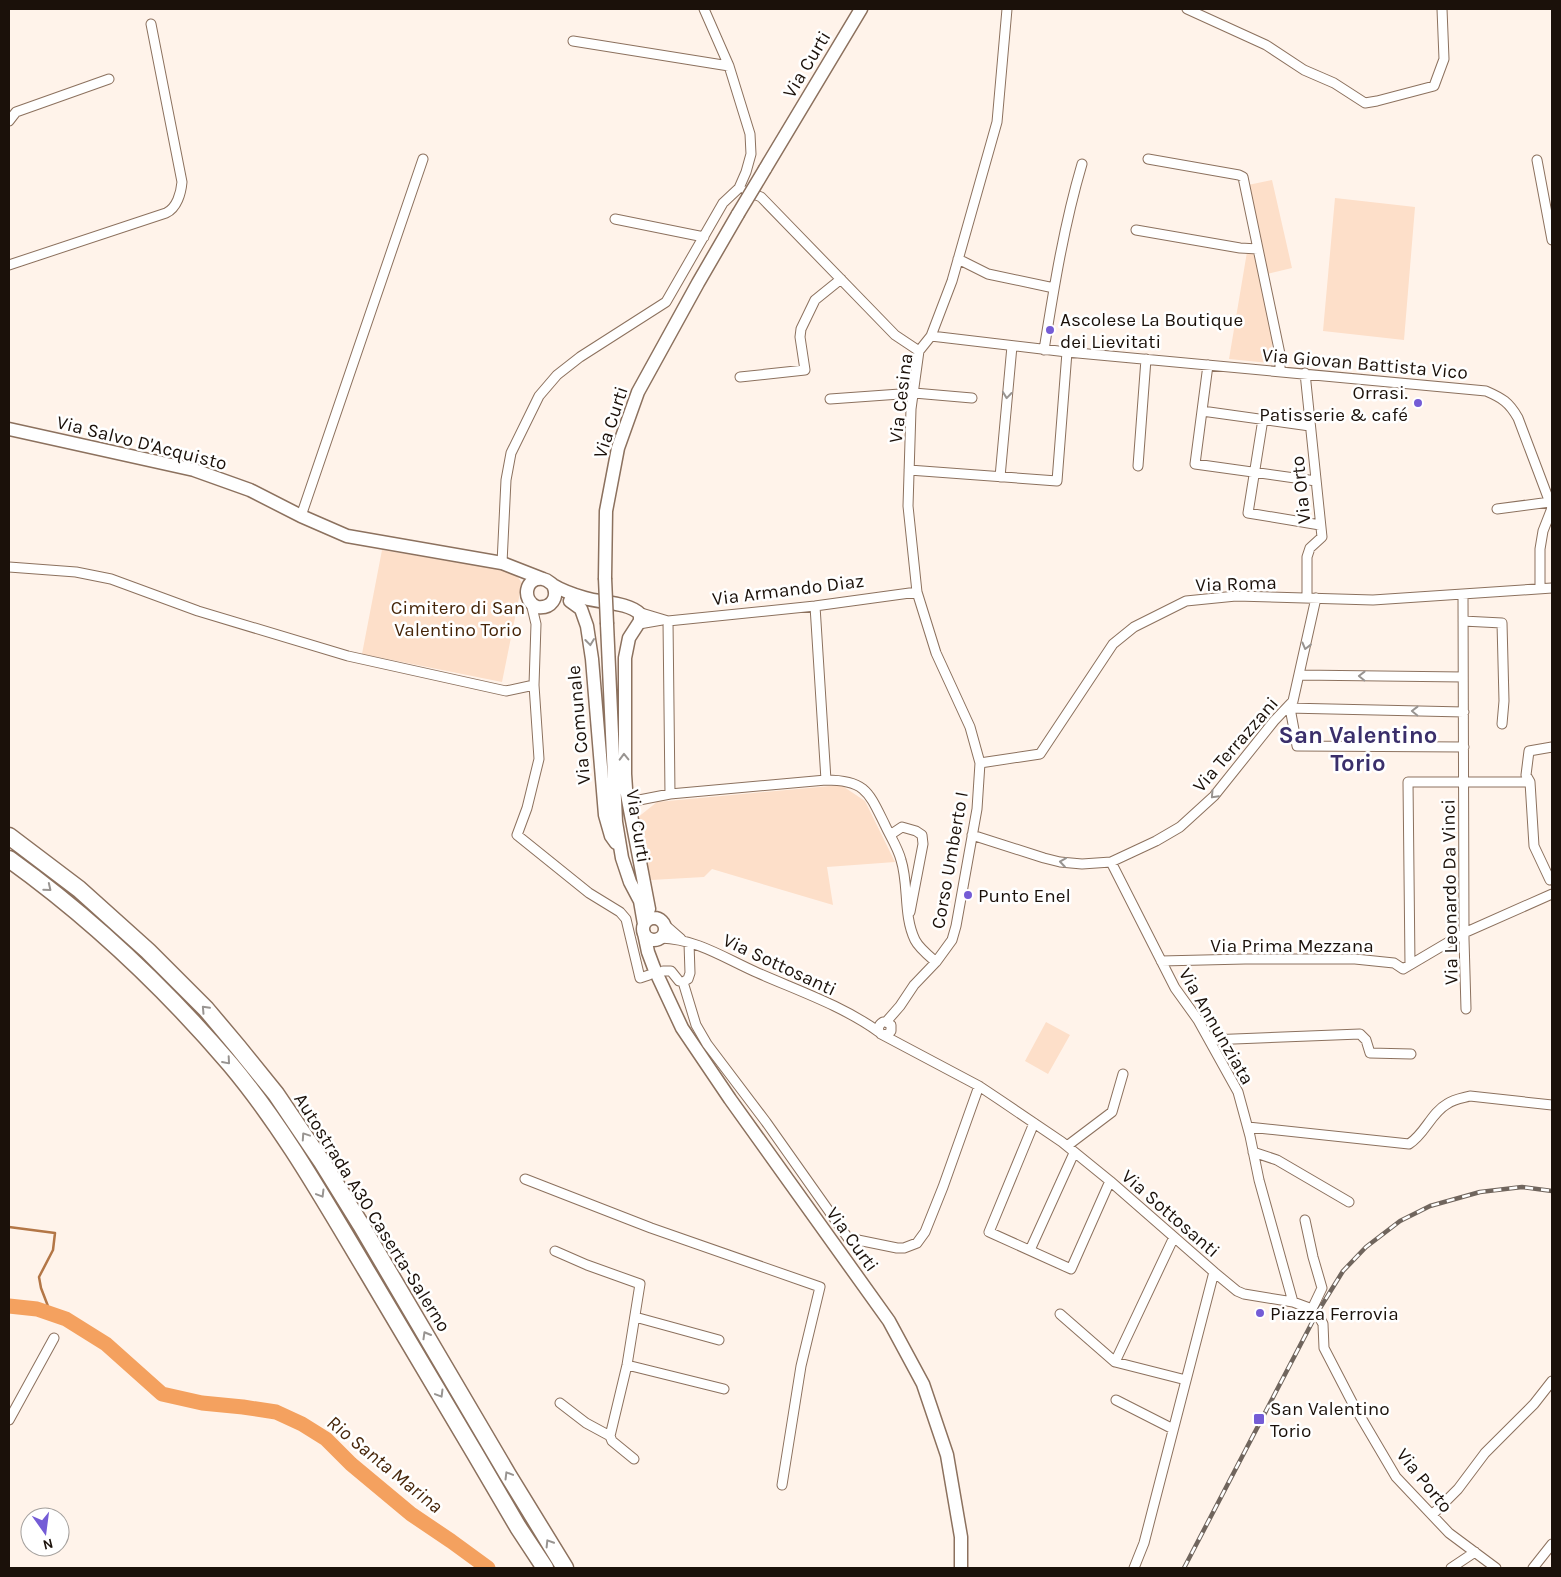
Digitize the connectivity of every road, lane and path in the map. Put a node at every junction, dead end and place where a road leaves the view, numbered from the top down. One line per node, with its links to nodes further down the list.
1 (704, 9): 8 (street)
2 (861, 9): 88 (main road, Via Curti, bridge)
3 (1007, 9): 21 (street, Via Cesina)
4 (1187, 9): 5 (street)
5 (1442, 9)
6 (151, 24): 22 (street)
7 (573, 41): 8 (street)
8 (729, 66): 15 (street)
9 (109, 79): 10 (street)
10 (9, 121)
11 (1148, 158): 20 (street)
12 (423, 159): 49 (street)
13 (1537, 160): 19 (street)
14 (1082, 164): 24 (street)
15 (739, 188): 18 (street); 23 (street)
16 (614, 219): 18 (street)
17 (1136, 230): 20 (street)
18 (704, 237): 52 (street)
19 (1552, 240)
20 (1258, 249): 32 (street)
21 (958, 259): 24 (street); 25 (street, Via Cesina)
22 (9, 265)
23 (841, 279): 28 (street); 34 (street)
24 (1054, 288): 27 (street)
25 (931, 336): 26 (street, Via Giovan Battista Vico); 28 (street, Via Cesina)
26 (1012, 346): 27 (street, Via Giovan Battista Vico); 45 (street, one-way to 45)
27 (1044, 350): 29 (street, Via Giovan Battista Vico)
28 (919, 351): 35 (street, Via Cesina)
29 (1067, 352): 30 (street, Via Giovan Battista Vico); 45 (street)
30 (1146, 359): 31 (street, Via Giovan Battista Vico); 42 (street)
31 (1208, 365): 32 (street, Via Giovan Battista Vico); 38 (street)
32 (1280, 371): 33 (street, Via Giovan Battista Vico)
33 (1304, 373): 40 (street, Via Orto); 47 (street, Via Giovan Battista Vico)
34 (740, 377)
35 (914, 393): 36 (street); 37 (street); 43 (street, Via Cesina)
36 (972, 398)
37 (830, 399)
38 (1202, 411): 39 (street); 44 (street)
39 (1263, 419): 40 (street); 44 (street)
40 (1310, 426): 46 (street, Via Orto)
41 (9, 429): 49 (main road, Via Salvo D'Acquisto)
42 (1138, 466)
43 (909, 470): 45 (street); 59 (street, Via Cesina)
44 (1255, 472): 46 (street); 50 (street)
45 (1000, 478)
46 (1316, 481): 50 (street, Via Orto)
47 (1551, 506): 48 (street); 51 (street)
48 (1498, 509)
49 (300, 516): 52 (main road, Via Salvo D'Acquisto)
50 (1320, 525): 62 (street, Via Orto)
51 (1547, 531): 57 (street)
52 (502, 563): 54 (main road, Via Salvo D'Acquisto)
53 (9, 567): 73 (street)
54 (521, 570): 55 (main road, Via Salvo D'Acquisto); 56 (main road)
55 (548, 582): 56 (main road); 61 (main road); 65 (main road)
56 (528, 588): 64 (main road)
57 (1540, 588): 58 (street, Via Roma); 60 (street, Via Roma)
58 (1552, 588)
59 (917, 592): 66 (street, Via Armando Diaz); 79 (street, Via Cesina)
60 (1463, 594): 62 (street, Via Roma); 69 (street, Via Leonardo Da Vinci)
61 (586, 598): 63 (main road); 67 (main road)
62 (1311, 598): 71 (street, Via Terrazzani, one-way to 71); 79 (street, Via Roma)
63 (570, 601): 65 (main road); 88 (main road, Via Comunale, one-way to 88)
64 (531, 603): 65 (main road); 70 (street)
65 (548, 606): 70 (street)
66 (814, 606): 68 (street, Via Armando Diaz); 80 (street)
67 (638, 618): 68 (street, Via Armando Diaz); 84 (main road, Via Curti, one-way to 67)
68 (666, 620): 83 (street)
69 (1463, 621): 72 (street, Via Leonardo Da Vinci); 76 (street)
70 (536, 624): 73 (street)
71 (1299, 675): 72 (street, one-way to 71); 74 (street, Via Terrazzani)
72 (1464, 677): 75 (street, Via Leonardo Da Vinci)
73 (534, 684): 104 (street)
74 (1289, 708): 75 (street, one-way to 74); 77 (street); 90 (street, Via Terrazzani, one-way to 90)
75 (1464, 712): 77 (street, Via Leonardo Da Vinci)
76 (1502, 724)
77 (1464, 747): 82 (street, Via Leonardo Da Vinci)
78 (1552, 747): 81 (street)
79 (980, 763): 86 (street, Corso Umberto I)
80 (826, 780): 83 (street); 85 (street)
81 (1530, 782): 82 (street); 91 (street)
82 (1464, 783): 97 (street, Via Leonardo Da Vinci); 102 (street)
83 (670, 794): 84 (street)
84 (628, 802): 93 (main road, Via Curti)
85 (890, 835): 94 (street); 94 (street)
86 (972, 835): 90 (street, one-way to 86); 100 (street, Corso Umberto I)
87 (9, 836): 148 (highway, Autostrada A30 Caserta-Salerno, one-way to 87)
88 (620, 850): 93 (main road, Via Curti)
89 (9, 858): 147 (highway, Autostrada A30 Caserta-Salerno, one-way to 147)
90 (1111, 862): 101 (street, Via Annunziata)
91 (1550, 880)
92 (1552, 894): 97 (street)
93 (644, 905): 95 (main road, Via Curti); 96 (main road, Via Curti)
94 (909, 917): 100 (street)
95 (644, 929): 96 (main road); 96 (main road); 99 (main road, Via Curti)
96 (660, 930): 98 (street, Via Sottosanti); 99 (main road)
97 (1464, 933): 102 (street); 106 (street, Via Leonardo Da Vinci)
98 (685, 941): 105 (street); 107 (street, Via Sottosanti)
99 (651, 958): 149 (main road, Via Curti)
100 (936, 962): 107 (street, Corso Umberto I)
101 (1161, 962): 102 (street, Via Prima Mezzana); 108 (street, Via Annunziata)
102 (1410, 965)
103 (663, 971): 105 (street)
104 (649, 975)
105 (683, 982): 111 (street)
106 (1466, 1009)
107 (886, 1028): 111 (street, Via Sottosanti)
108 (1209, 1040): 109 (street); 114 (street, Via Annunziata)
109 (1411, 1054)
110 (1123, 1074): 115 (street)
111 (979, 1086): 113 (street, Via Sottosanti)
112 (1552, 1105): 114 (street)
113 (1034, 1123): 115 (street, Via Sottosanti); 123 (street)
114 (1248, 1127): 117 (street, Via Annunziata)
115 (1067, 1146): 116 (street, Via Sottosanti)
116 (1074, 1152): 119 (street, Via Sottosanti); 123 (street)
117 (1253, 1152): 120 (street); 126 (street, Via Annunziata)
118 (525, 1179): 143 (street)
119 (1110, 1182): 122 (street, Via Sottosanti); 123 (street)
120 (1349, 1202)
121 (1305, 1220): 127 (street)
122 (1174, 1237): 125 (street, Via Sottosanti); 132 (street)
123 (1030, 1250)
124 (555, 1251): 129 (street)
125 (1214, 1272): 126 (street); 134 (street, Via Sottosanti)
126 (1293, 1302): 127 (street)
127 (1315, 1311): 144 (street, Via Porto)
128 (1060, 1314): 132 (street)
129 (635, 1317): 131 (street); 133 (street)
130 (54, 1338): 139 (street)
131 (719, 1340)
132 (1115, 1362): 134 (street)
133 (627, 1365): 136 (street); 141 (street)
134 (1186, 1380): 140 (street, Via Sottosanti)
135 (1552, 1381): 144 (street)
136 (724, 1389)
137 (1116, 1400): 140 (street)
138 (560, 1403): 141 (street)
139 (9, 1420)
140 (1173, 1429): 150 (street, Via Sottosanti)
141 (610, 1436): 142 (street)
142 (634, 1459)
143 (782, 1485)
144 (1432, 1515): 146 (street, Via Porto)
145 (1552, 1544): 153 (street)
146 (1475, 1552): 151 (street); 152 (street, Via Porto)
147 (545, 1568)
148 (565, 1568)
149 (961, 1568)
150 (1134, 1568)
151 (1451, 1568)
152 (1496, 1568)
153 (1533, 1568)

